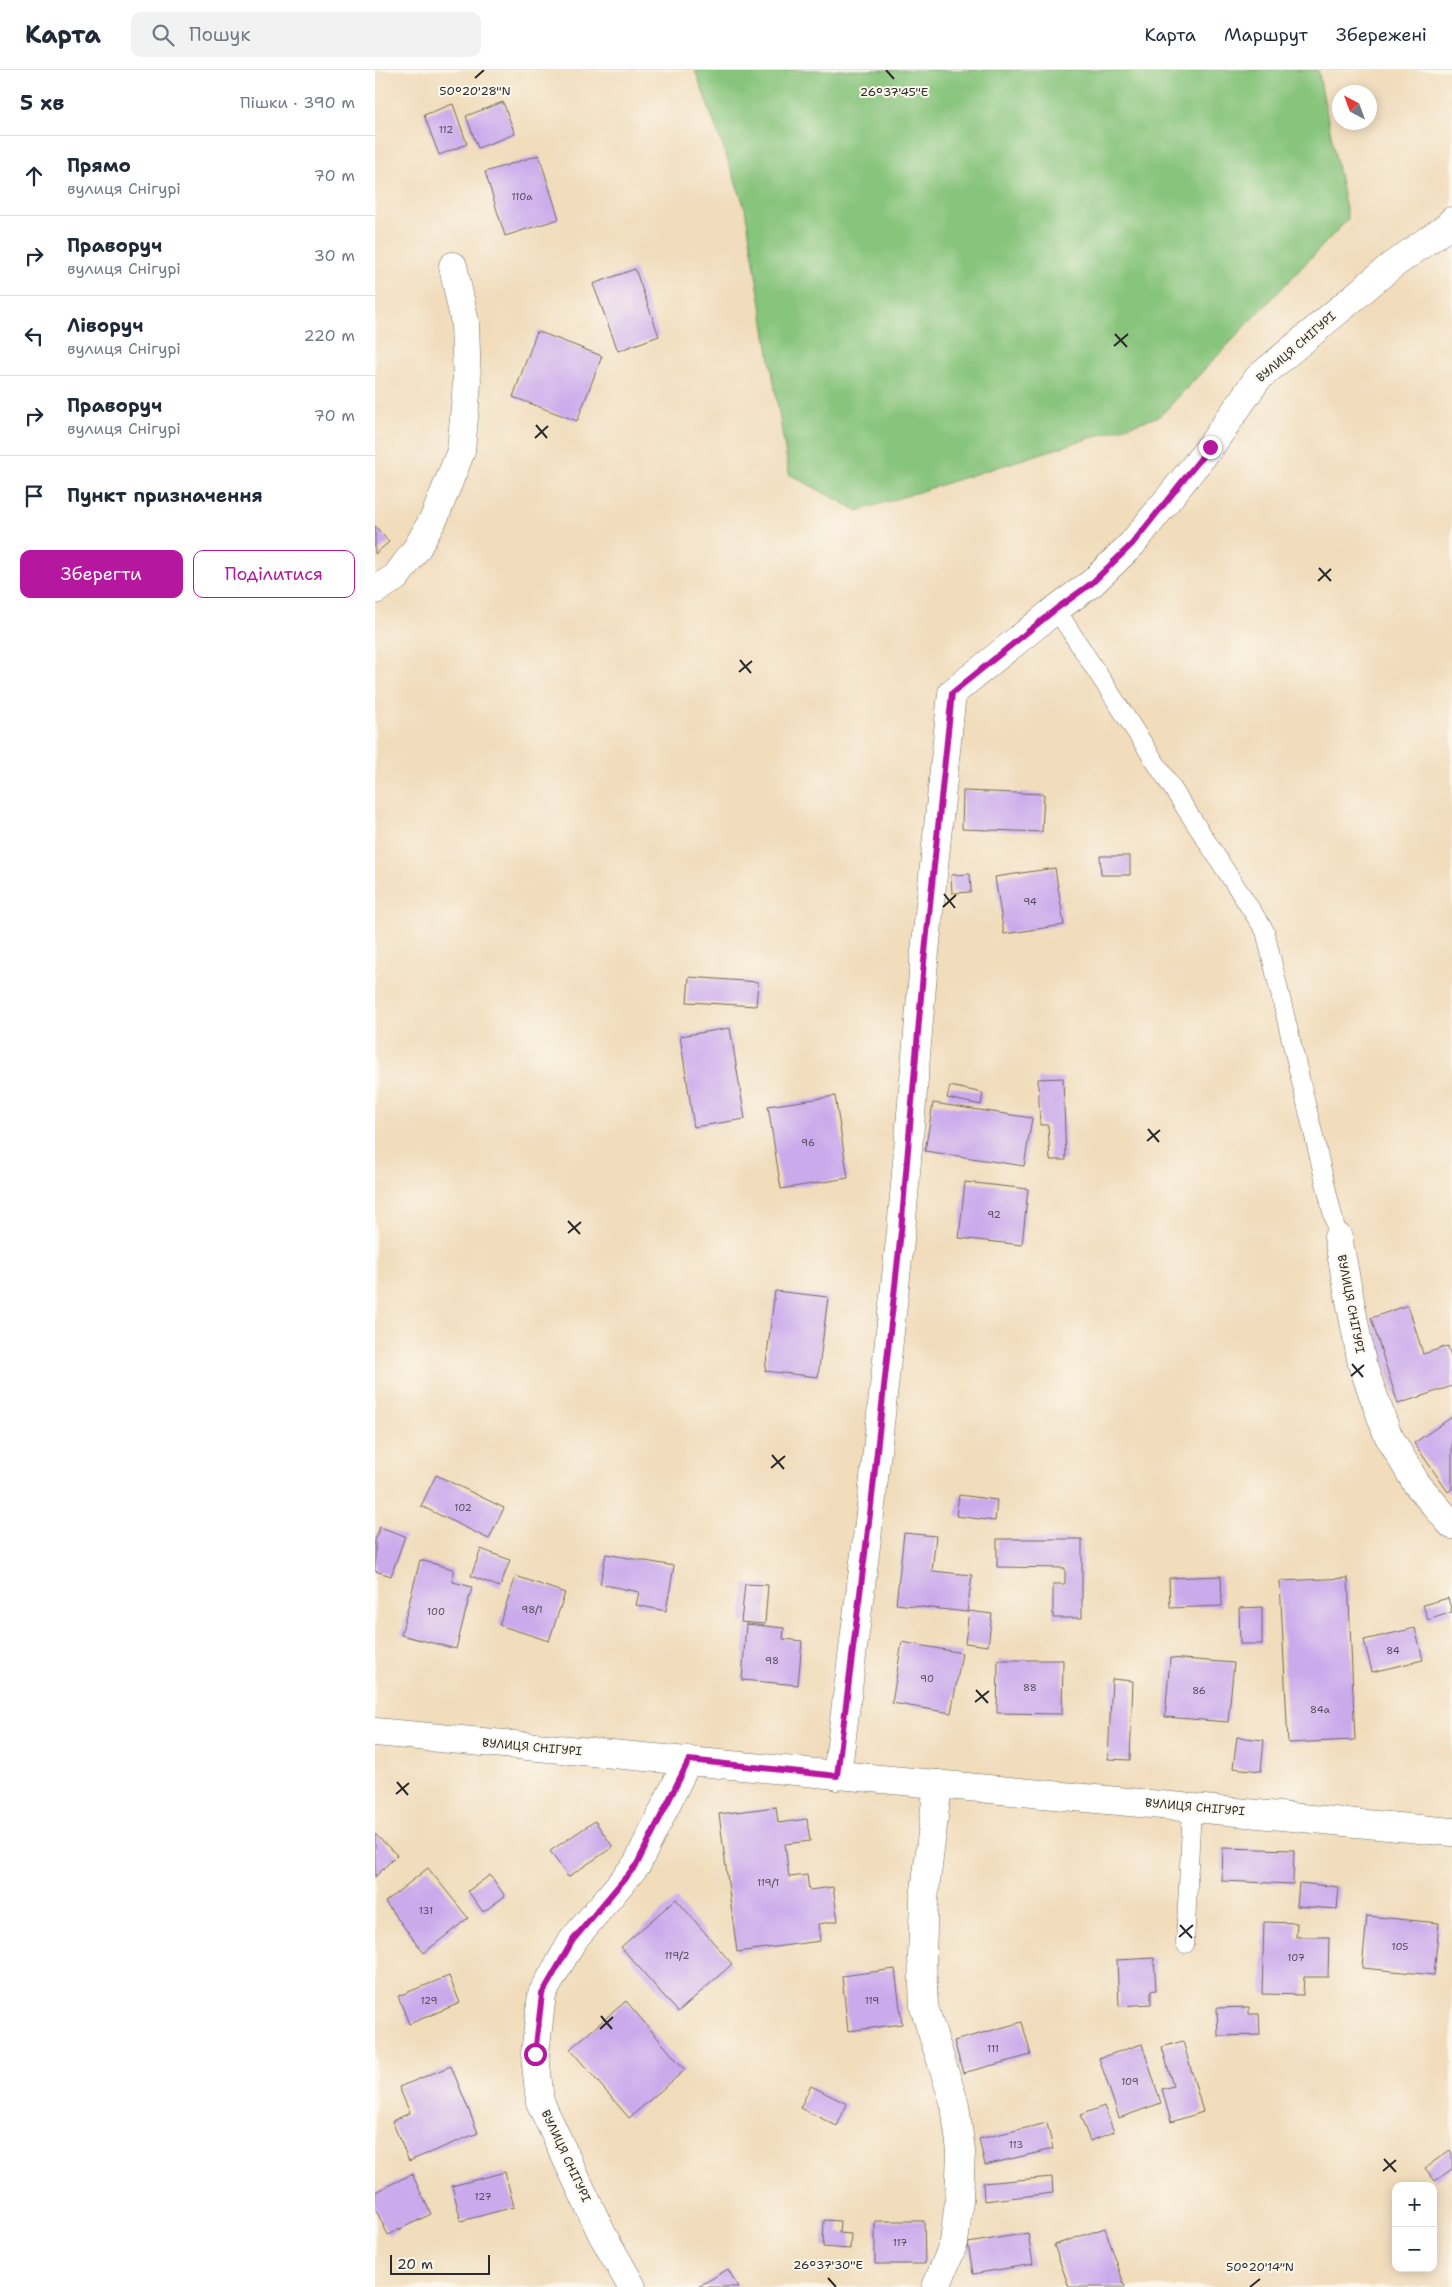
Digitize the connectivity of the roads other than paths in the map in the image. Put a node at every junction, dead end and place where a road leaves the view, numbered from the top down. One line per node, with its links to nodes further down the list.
1 (1452, 221): 4 (street, ВУЛИЦЯ СНІГУРІ)
2 (453, 266): 3 (street)
3 (375, 590)
4 (1056, 609): 5 (lane); 9 (street, ВУЛИЦЯ СНІГУРІ)
5 (1338, 1237): 6 (street, ВУЛИЦЯ СНІГУРІ)
6 (1452, 1525)
7 (375, 1732): 8 (street, ВУЛИЦЯ СНІГУРІ)
8 (689, 1760): 9 (street, ВУЛИЦЯ СНІГУРІ); 14 (street, ВУЛИЦЯ СНІГУРІ)
9 (837, 1776): 10 (street, ВУЛИЦЯ СНІГУРІ)
10 (938, 1784): 11 (street, ВУЛИЦЯ СНІГУРІ); 15 (street)
11 (1192, 1807): 12 (street, ВУЛИЦЯ СНІГУРІ); 13 (lane)
12 (1452, 1832)
13 (1185, 1944)
14 (632, 2287)
15 (936, 2287)

